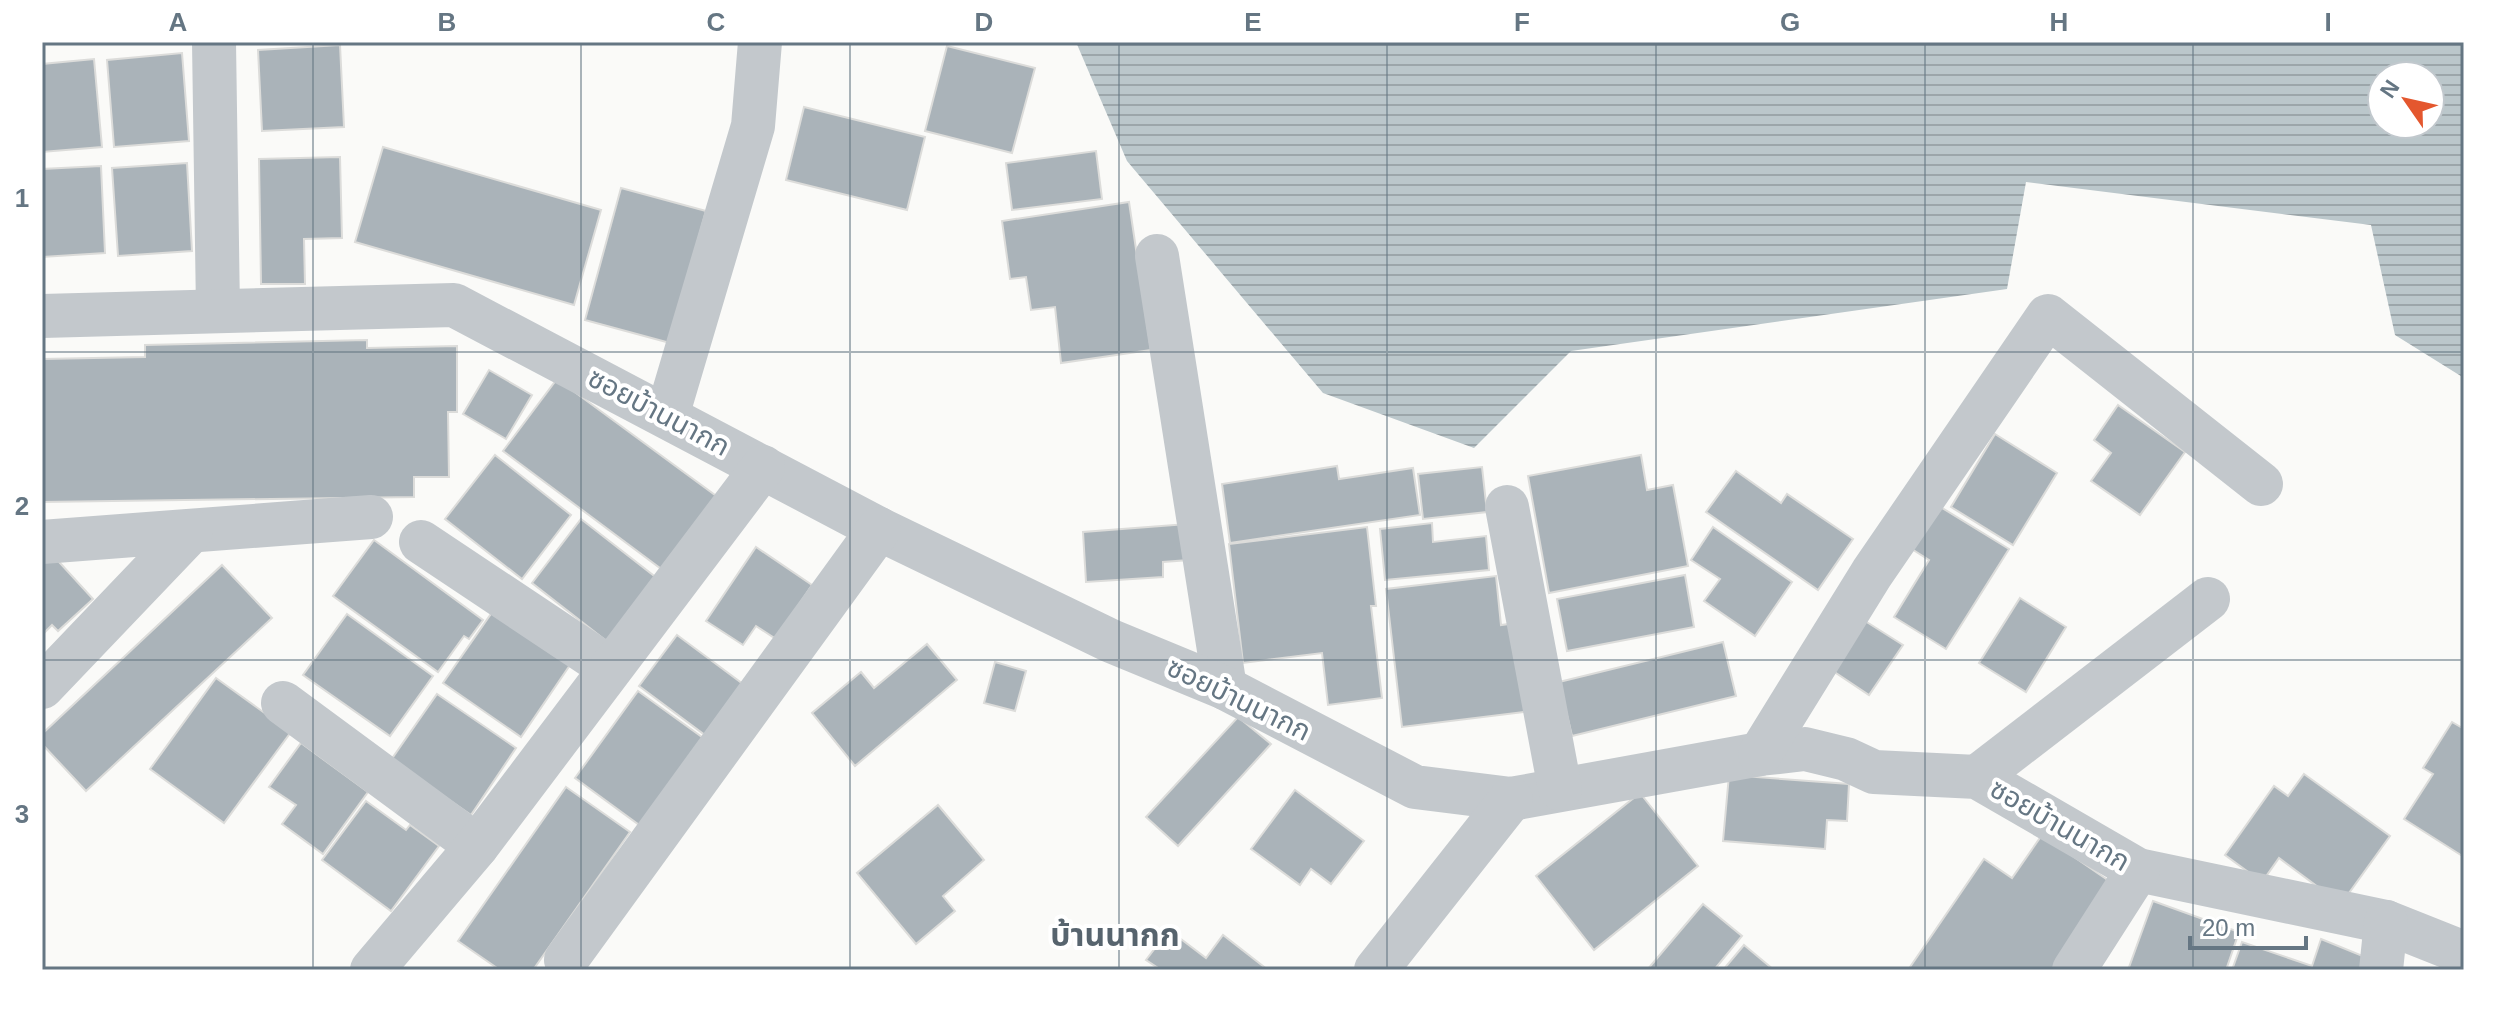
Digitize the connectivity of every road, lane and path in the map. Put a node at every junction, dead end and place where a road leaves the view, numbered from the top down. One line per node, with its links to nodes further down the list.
1 (214, 42): 4 (street)
2 (760, 42): 6 (street)
3 (1157, 256): 18 (street)
4 (218, 311): 5 (street, ซอยบ้านนากก); 6 (street, ซอยบ้านนากก)
5 (42, 316)
6 (667, 416): 7 (street, ซอยบ้านนากก)
7 (763, 467): 11 (street, ซอยบ้านนากก); 16 (street)
8 (2261, 484): 20 (street)
9 (1507, 507): 22 (street)
10 (371, 517): 12 (street)
11 (879, 529): 18 (street, ซอยบ้านนากก); 28 (street)
12 (191, 531): 13 (street); 17 (street)
13 (42, 542)
14 (421, 542): 16 (street)
15 (2208, 599): 21 (street)
16 (610, 668): 24 (street)
17 (42, 687)
18 (1225, 688): 23 (street, ซอยบ้านนากก)
19 (283, 703): 24 (street)
20 (1760, 754): 21 (street, ซอยบ้านนากก); 22 (street, ซอยบ้านนากก)
21 (1977, 777): 25 (street, ซอยบ้านนากก)
22 (1560, 789): 23 (street, ซอยบ้านนากก)
23 (1511, 799): 30 (street)
24 (477, 846): 29 (street)
25 (2138, 870): 26 (street, ซอยบ้านนากก); 31 (street)
26 (2386, 922): 27 (street, ซอยบ้านนากก); 32 (street)
27 (2464, 953)
28 (566, 960)
29 (372, 970)
30 (1376, 970)
31 (2074, 970)
32 (2381, 970)

